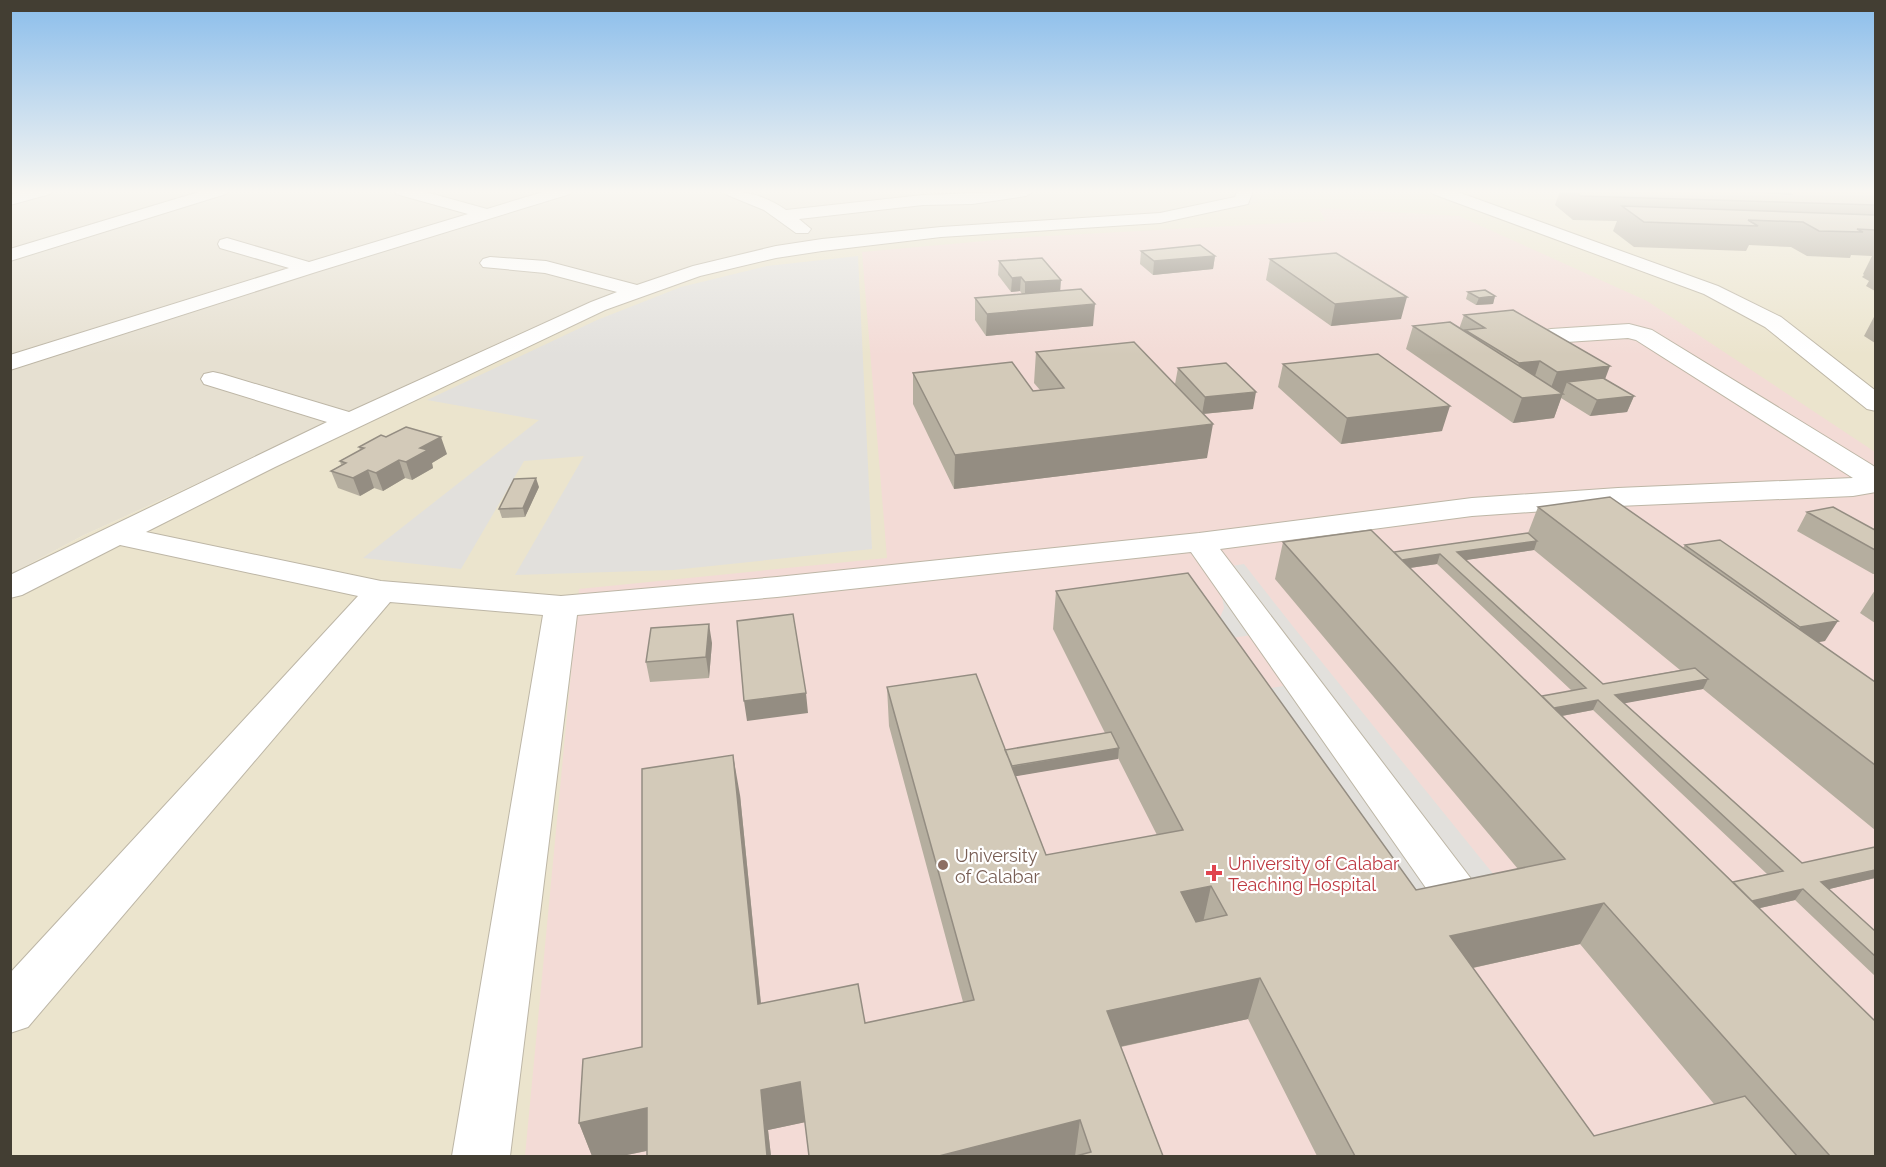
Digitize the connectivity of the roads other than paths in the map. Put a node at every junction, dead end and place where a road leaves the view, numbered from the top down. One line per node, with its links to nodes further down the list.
1 (41, 245): 6 (street)
2 (232, 245): 8 (street)
3 (383, 245): 8 (street)
4 (819, 245): 9 (street)
5 (1589, 245): 13 (street)
6 (10, 255)
7 (490, 264): 9 (street)
8 (309, 268): 11 (street)
9 (636, 291): 14 (street)
10 (1551, 336): 15 (street)
11 (10, 363)
12 (213, 379): 14 (street)
13 (1875, 404)
14 (351, 421): 18 (street)
15 (1874, 482): 16 (street)
16 (1791, 490): 17 (street); 19 (street)
17 (1838, 518)
18 (115, 535): 20 (street); 21 (street)
19 (1199, 542): 22 (street); 23 (street)
20 (10, 588)
21 (381, 591): 22 (street); 24 (street)
22 (561, 606): 25 (street)
23 (1456, 894)
24 (10, 1010)
25 (481, 1156)

